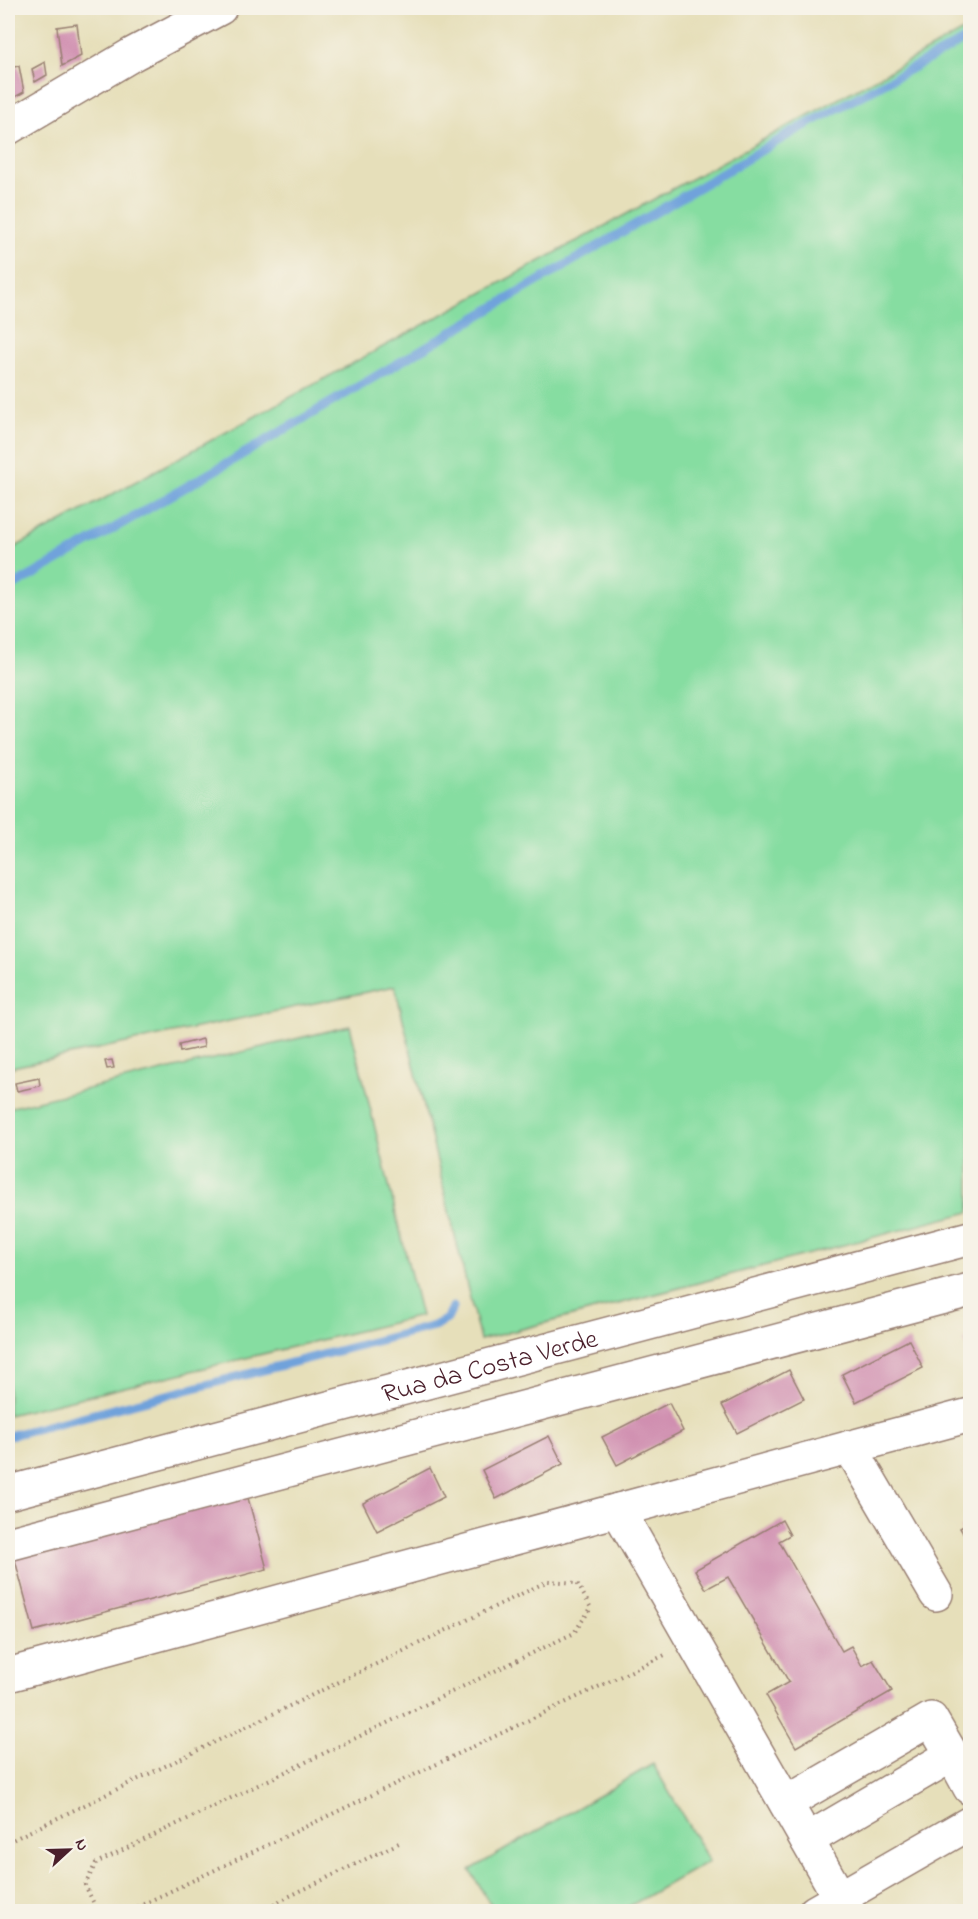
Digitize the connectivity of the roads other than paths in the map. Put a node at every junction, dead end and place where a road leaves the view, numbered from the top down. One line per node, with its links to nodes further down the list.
1 (220, 8): 2 (street)
2 (8, 128)
3 (970, 1238): 7 (street, Rua da Costa Verde)
4 (970, 1290): 9 (street)
5 (970, 1415): 6 (street)
6 (849, 1448): 8 (street); 10 (street)
7 (8, 1493)
8 (618, 1510): 11 (street); 14 (street)
9 (8, 1544)
10 (936, 1594)
11 (8, 1675)
12 (952, 1755): 13 (street); 14 (street); 16 (street)
13 (970, 1788)
14 (786, 1803): 16 (street)
15 (970, 1822): 17 (street)
16 (807, 1840): 17 (street)
17 (834, 1907)

